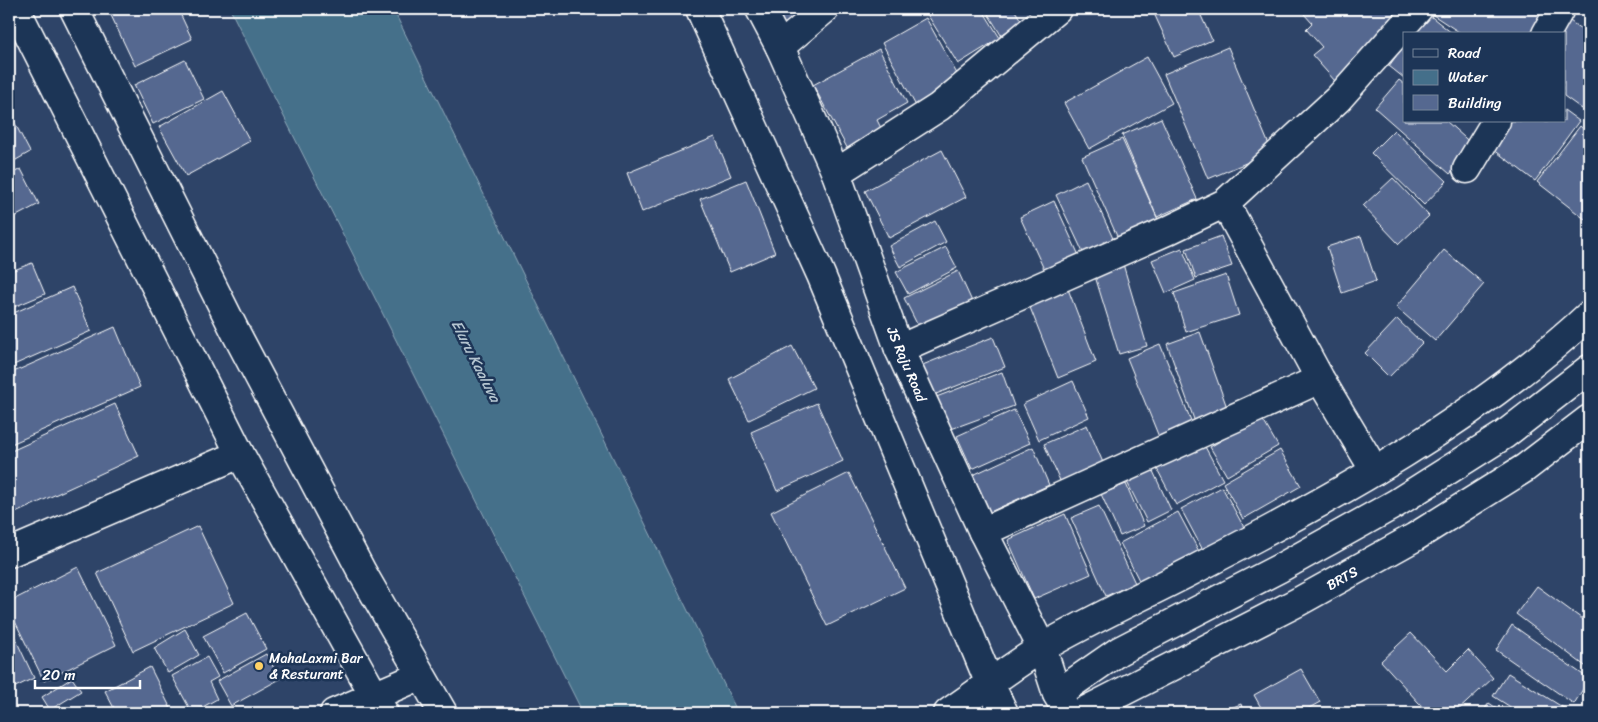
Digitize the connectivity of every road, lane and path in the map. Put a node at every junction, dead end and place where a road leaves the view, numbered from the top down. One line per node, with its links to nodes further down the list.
1 (74, 9): 25 (main road)
2 (700, 9): 26 (main road)
3 (760, 9): 10 (main road, JS Raju Road)
4 (825, 9): 10 (main road)
5 (1057, 9): 13 (main road)
6 (1418, 9): 14 (main road)
7 (1560, 9): 9 (main road)
8 (15, 20): 20 (main road)
9 (1547, 32)
10 (780, 47): 13 (main road, JS Raju Road)
11 (1495, 122): 12 (main road)
12 (1468, 169)
13 (836, 173): 16 (main road, JS Raju Road)
14 (1225, 203): 16 (main road); 18 (main road)
15 (1589, 315): 21 (main road)
16 (899, 349): 22 (main road, JS Raju Road)
17 (1589, 369): 27 (main road)
18 (1320, 379): 21 (main road); 22 (main road)
19 (1589, 419): 33 (main road, BRTS)
20 (240, 454): 23 (main road); 28 (main road)
21 (1375, 471): 24 (main road)
22 (983, 532): 24 (main road, JS Raju Road)
23 (9, 553)
24 (1042, 648): 26 (main road); 27 (main road, JS Raju Road)
25 (420, 676): 28 (main road); 30 (main road)
26 (990, 684): 31 (main road); 32 (main road)
27 (1062, 704)
28 (379, 705): 29 (main road)
29 (334, 713)
30 (443, 713)
31 (948, 713)
32 (1004, 713)
33 (1081, 713)

